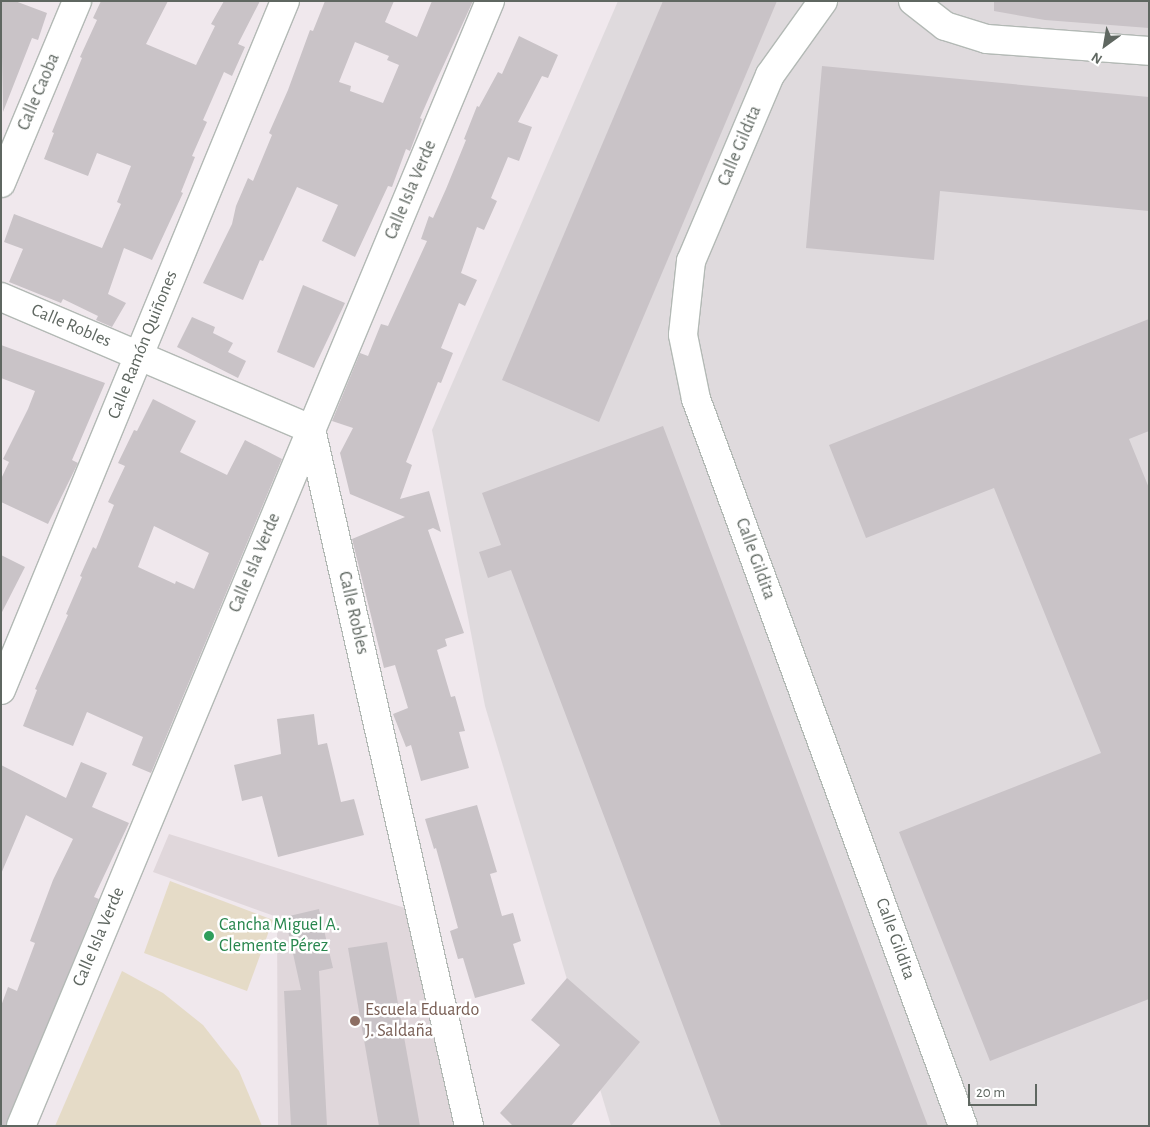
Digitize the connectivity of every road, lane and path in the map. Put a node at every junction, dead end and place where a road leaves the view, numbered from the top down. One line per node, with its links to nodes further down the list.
1 (78, 1): 7 (street, Calle Caoba)
2 (285, 1): 9 (street, Calle Ramón Quiñones)
3 (490, 1): 10 (street, Calle Isla Verde)
4 (823, 1): 14 (street, Calle Gildita)
5 (913, 1): 6 (street)
6 (1149, 51)
7 (1, 183)
8 (1, 297): 9 (street, Calle Robles)
9 (138, 355): 10 (street, Calle Robles); 11 (street, Calle Ramón Quiñones)
10 (311, 429): 12 (street, Calle Isla Verde); 13 (street, Calle Robles)
11 (1, 690)
12 (21, 1126)
13 (469, 1126)
14 (963, 1126)

